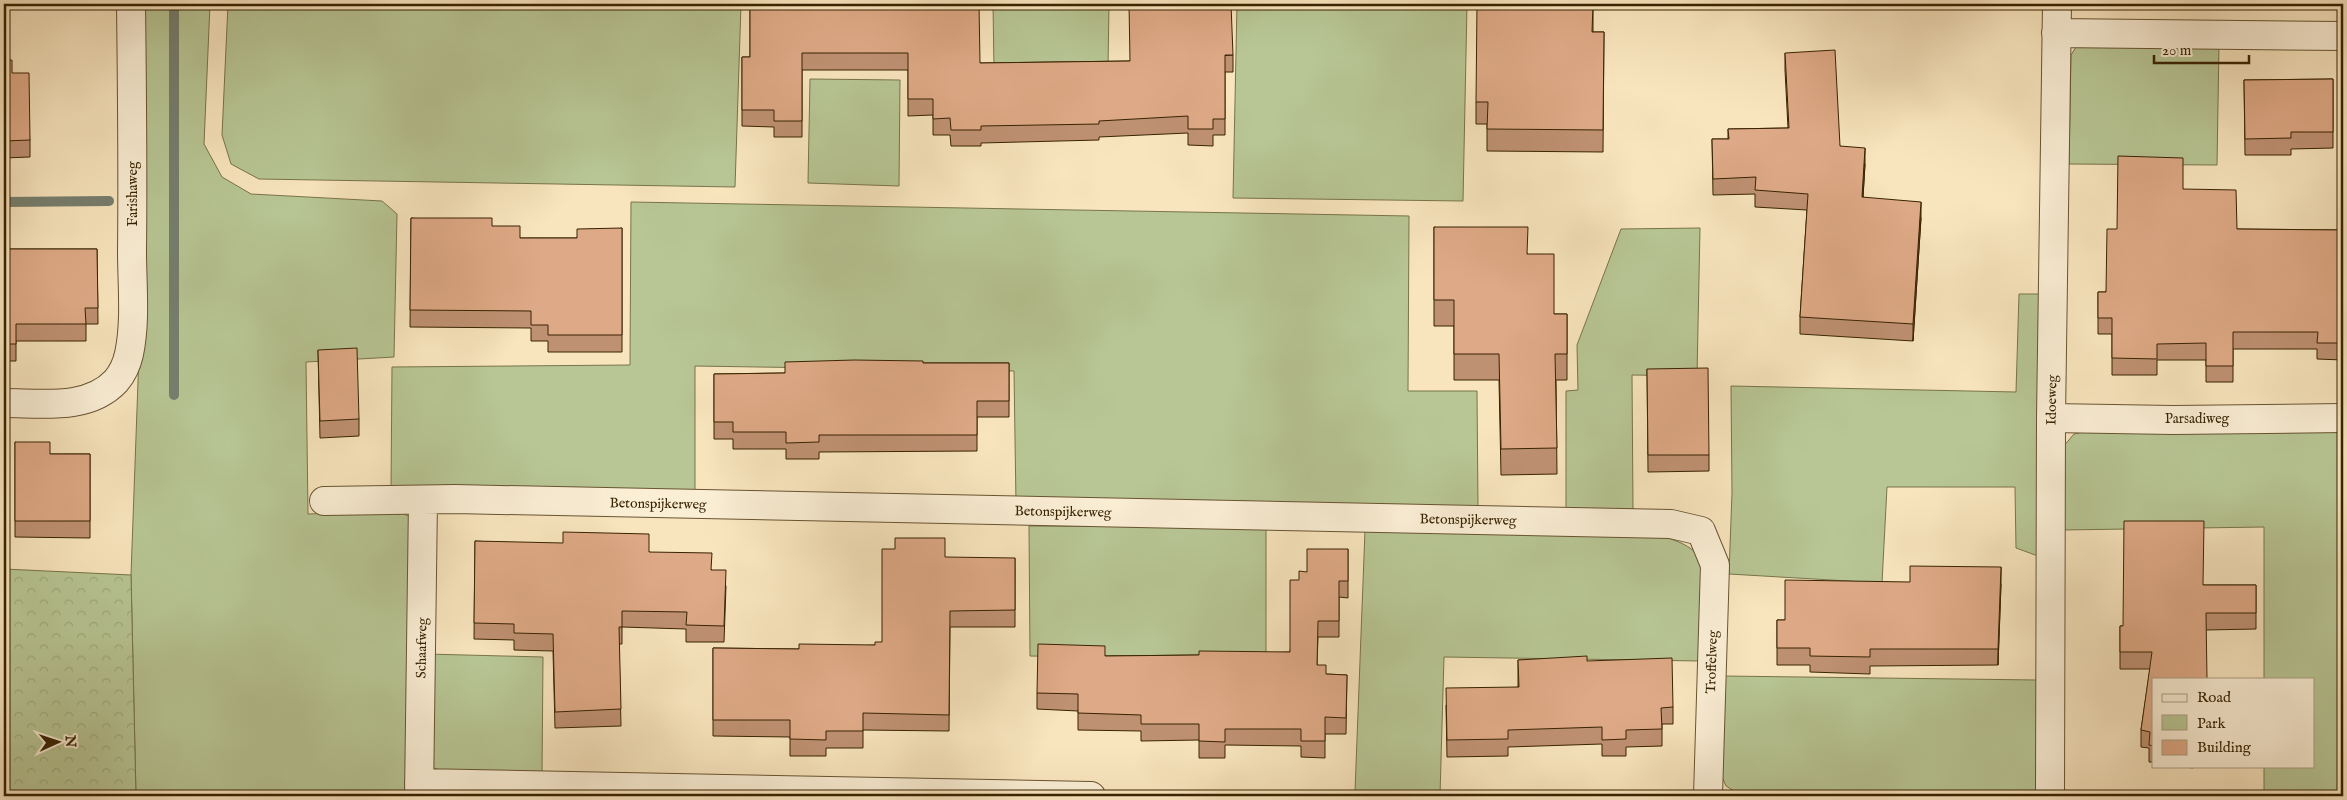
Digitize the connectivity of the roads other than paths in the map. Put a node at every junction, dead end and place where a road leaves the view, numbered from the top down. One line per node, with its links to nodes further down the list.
1 (131, 4): 5 (street, Farishaweg)
2 (2057, 4): 3 (street, Idoeweg)
3 (2056, 33): 4 (street); 6 (street, Idoeweg)
4 (2343, 36)
5 (4, 402)
6 (2051, 418): 7 (street, Parsadiweg); 14 (street, Idoeweg)
7 (2343, 418)
8 (424, 500): 9 (street, Betonspijkerweg); 10 (street, Betonspijkerweg); 11 (street, Schaafweg)
9 (324, 501)
10 (1701, 531): 13 (street, Troffelweg)
11 (419, 790): 12 (street)
12 (1091, 796)
13 (1708, 796)
14 (2050, 796)

